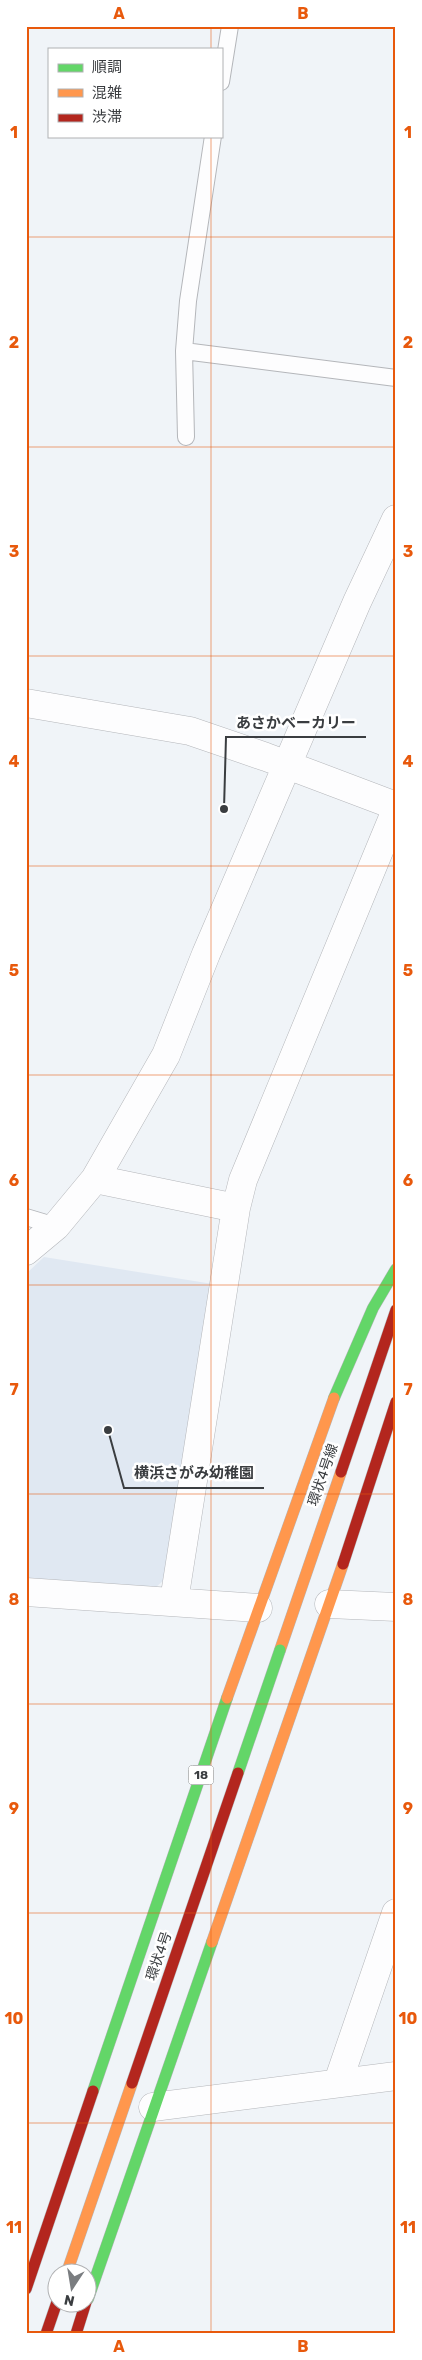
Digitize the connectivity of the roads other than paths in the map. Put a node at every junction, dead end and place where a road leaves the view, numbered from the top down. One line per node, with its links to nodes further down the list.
1 (230, 26): 2 (lane)
2 (222, 76)
3 (213, 138): 4 (lane)
4 (184, 351): 5 (lane); 6 (lane)
5 (396, 378)
6 (186, 437)
7 (396, 519): 9 (street)
8 (26, 703): 9 (street)
9 (288, 764): 10 (street); 12 (street)
10 (396, 806)
11 (396, 810): 13 (street)
12 (95, 1178): 13 (street); 15 (street)
13 (236, 1208): 21 (street)
14 (26, 1216): 15 (lane)
15 (56, 1226): 16 (street)
16 (26, 1251)
17 (396, 1269): 24 (main road, 18)
18 (396, 1310): 25 (main road, 環状4号線 / 18)
19 (396, 1402): 22 (main road)
20 (26, 1592): 21 (street)
21 (174, 1601): 24 (street)
22 (329, 1604): 23 (street); 29 (main road)
23 (396, 1607)
24 (258, 1608): 30 (main road, 18)
25 (280, 1650): 32 (main road, 環状4号 / 18, bridge)
26 (396, 1913): 28 (street)
27 (396, 2076): 28 (street)
28 (338, 2082): 29 (street)
29 (153, 2108): 31 (main road)
30 (79, 2160): 31 (main road); 34 (main road, 18)
31 (121, 2174): 33 (main road)
32 (69, 2262)
33 (97, 2262)
34 (26, 2289)
35 (54, 2312): 37 (main road)
36 (83, 2312): 38 (main road)
37 (46, 2334)
38 (76, 2334)

